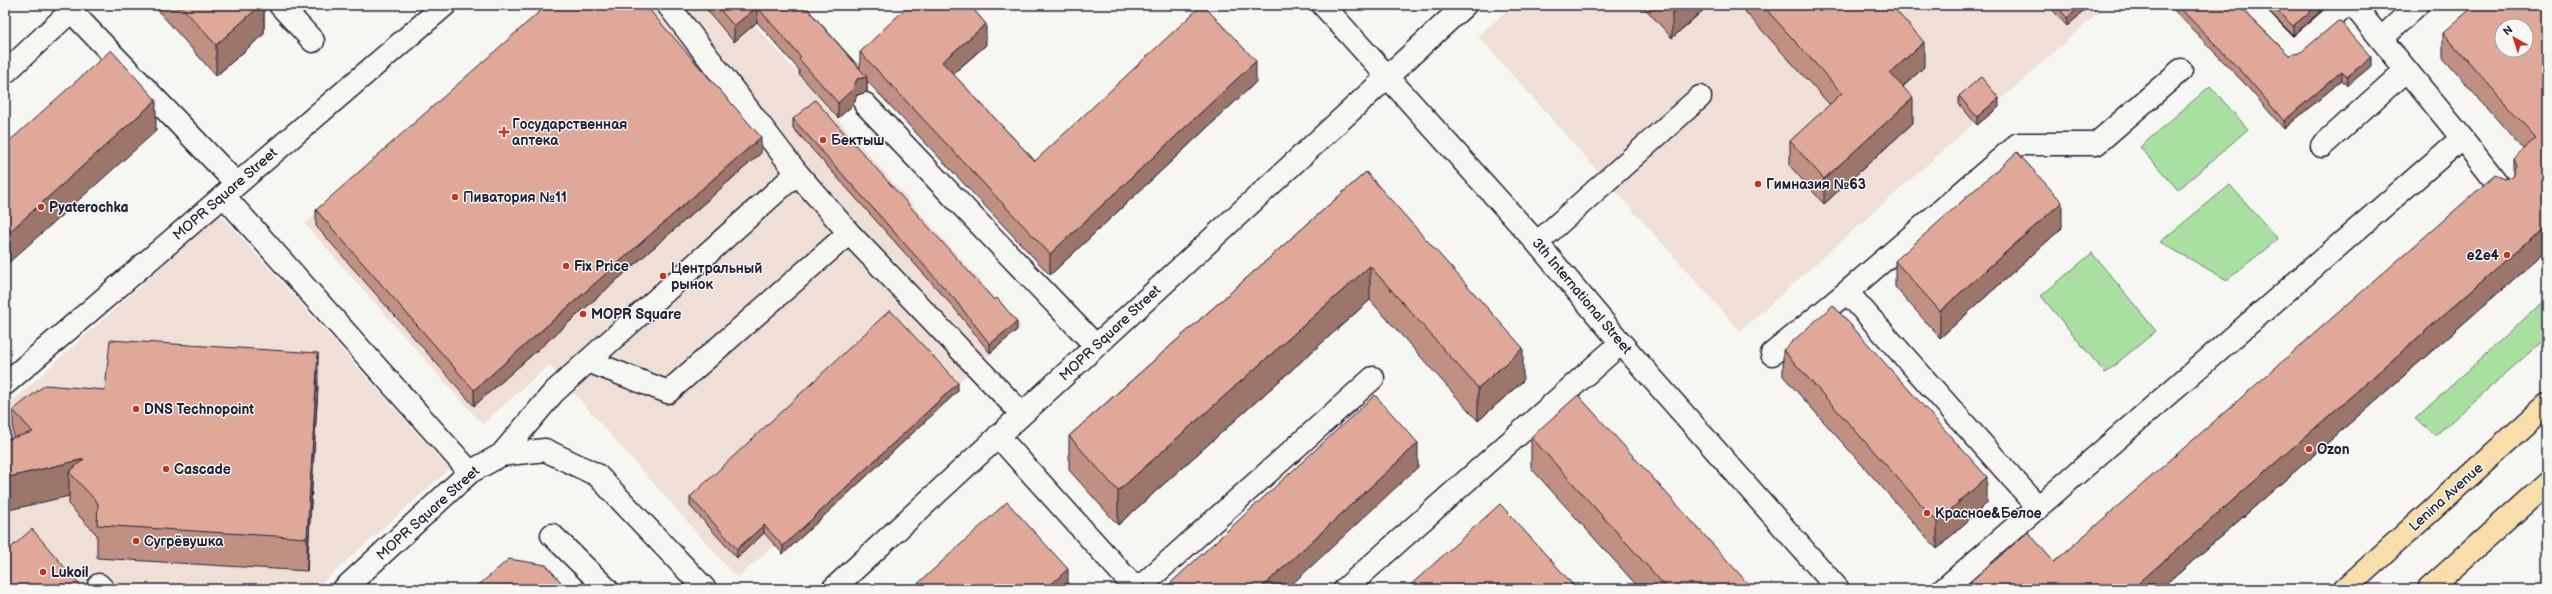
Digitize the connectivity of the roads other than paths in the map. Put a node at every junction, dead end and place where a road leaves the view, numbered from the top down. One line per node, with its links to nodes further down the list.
1 (280, 5): 11 (street)
2 (445, 5): 21 (street, MOPR Square Street)
3 (668, 5): 20 (street)
4 (1323, 5): 15 (street, 3th International Street)
5 (1465, 5): 15 (street, MOPR Square Street)
6 (2247, 5): 7 (street)
7 (2347, 5)
8 (2353, 5): 10 (street)
9 (2417, 5): 10 (street)
10 (2381, 39): 13 (street)
11 (313, 41)
12 (2181, 70): 25 (street)
13 (2406, 70): 18 (street); 19 (street)
14 (5, 73): 21 (street)
15 (1388, 79): 24 (street, 3th International Street); 27 (street, MOPR Square Street)
16 (1700, 96): 24 (street)
17 (865, 104): 27 (street)
18 (2462, 138): 22 (street); 38 (street)
19 (2322, 146)
20 (797, 173): 23 (street); 29 (street)
21 (231, 190): 31 (street, MOPR Square Street); 36 (street)
22 (2504, 192)
23 (849, 233): 29 (street); 33 (street)
24 (1537, 243): 26 (street, 3th International Street)
25 (1847, 292): 28 (street); 38 (street)
26 (1621, 344): 45 (street); 46 (street, 3th International Street)
27 (1096, 346): 33 (street, MOPR Square Street)
28 (1772, 354)
29 (588, 361): 35 (street)
30 (1373, 378): 44 (street)
31 (5, 384)
32 (2547, 405): 48 (main road, Lenina Avenue)
33 (1022, 414): 34 (street, MOPR Square Street)
34 (998, 436): 43 (street, MOPR Square Street); 44 (street)
35 (500, 455): 36 (street, MOPR Square Street); 42 (street, MOPR Square Street)
36 (470, 472): 40 (street, MOPR Square Street)
37 (2547, 483): 49 (main road)
38 (2038, 508): 47 (street)
39 (552, 535): 41 (street)
40 (344, 589)
41 (607, 589)
42 (705, 589)
43 (833, 589)
44 (1137, 589)
45 (1345, 589)
46 (1838, 589)
47 (1944, 589)
48 (2345, 589)
49 (2428, 589)

